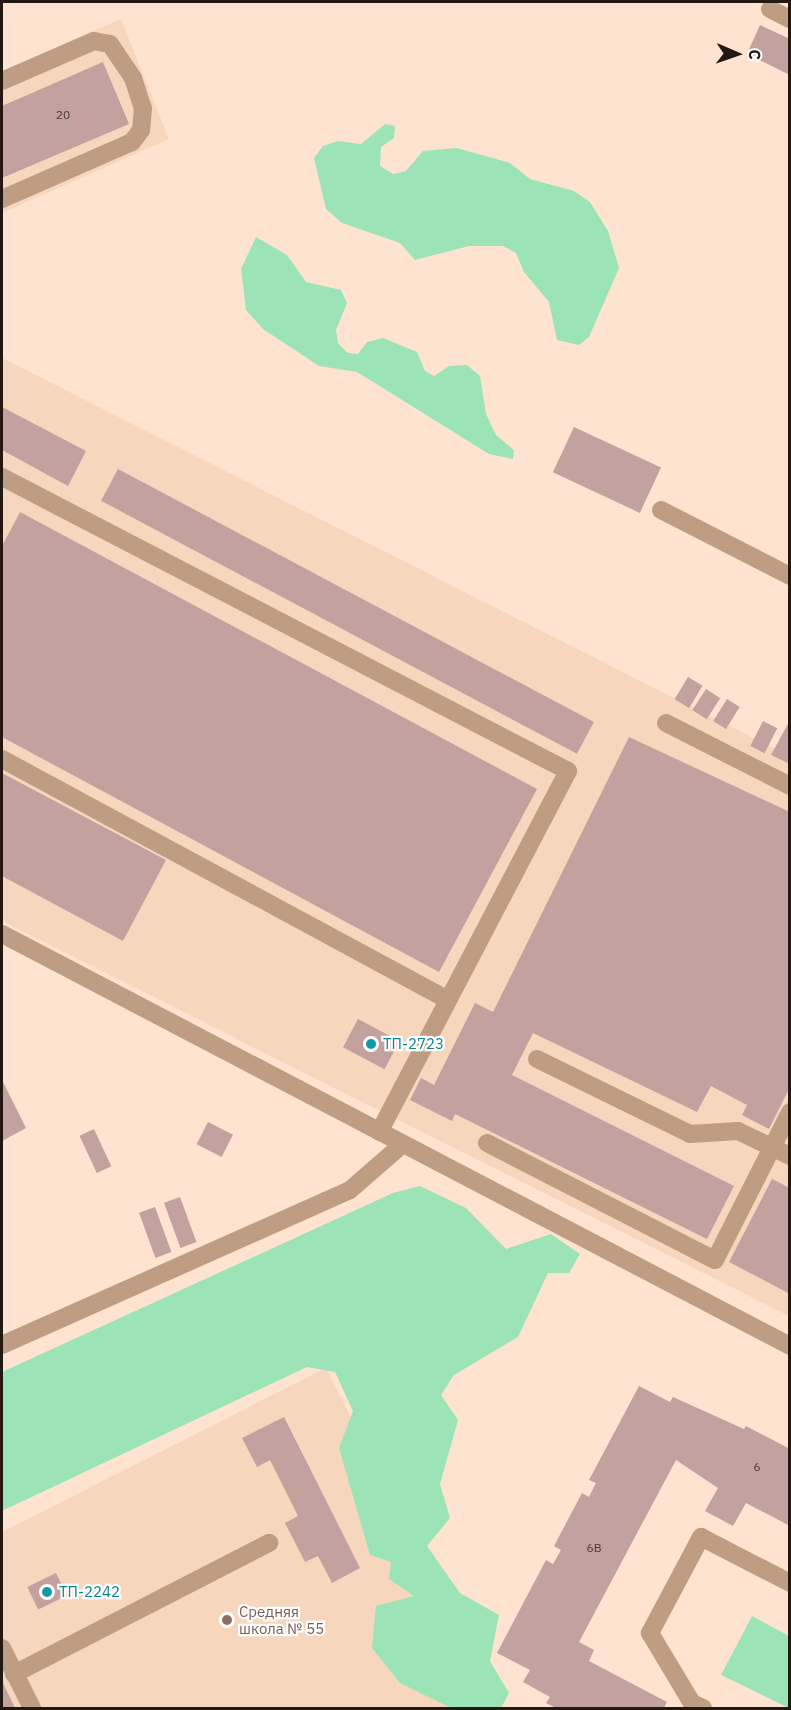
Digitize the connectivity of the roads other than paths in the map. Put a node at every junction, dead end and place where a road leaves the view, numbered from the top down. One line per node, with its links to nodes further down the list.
1 (770, 9): 2 (lane)
2 (789, 19)
3 (2, 81): 4 (lane)
4 (2, 199)
5 (2, 477): 12 (lane)
6 (661, 510): 7 (lane)
7 (789, 576)
8 (666, 723): 10 (lane)
9 (2, 759): 12 (lane)
10 (789, 786)
11 (2, 934): 15 (lane)
12 (448, 1000): 15 (lane)
13 (537, 1059): 18 (lane)
14 (789, 1112): 18 (lane)
15 (379, 1131): 17 (lane)
16 (487, 1143): 18 (lane)
17 (403, 1144): 20 (lane); 21 (lane)
18 (772, 1147): 19 (lane)
19 (789, 1156)
20 (2, 1345)
21 (789, 1346)
22 (269, 1543): 25 (lane)
23 (789, 1583): 27 (lane)
24 (2, 1648): 25 (lane)
25 (14, 1674): 26 (lane)
26 (32, 1708)
27 (703, 1708)

